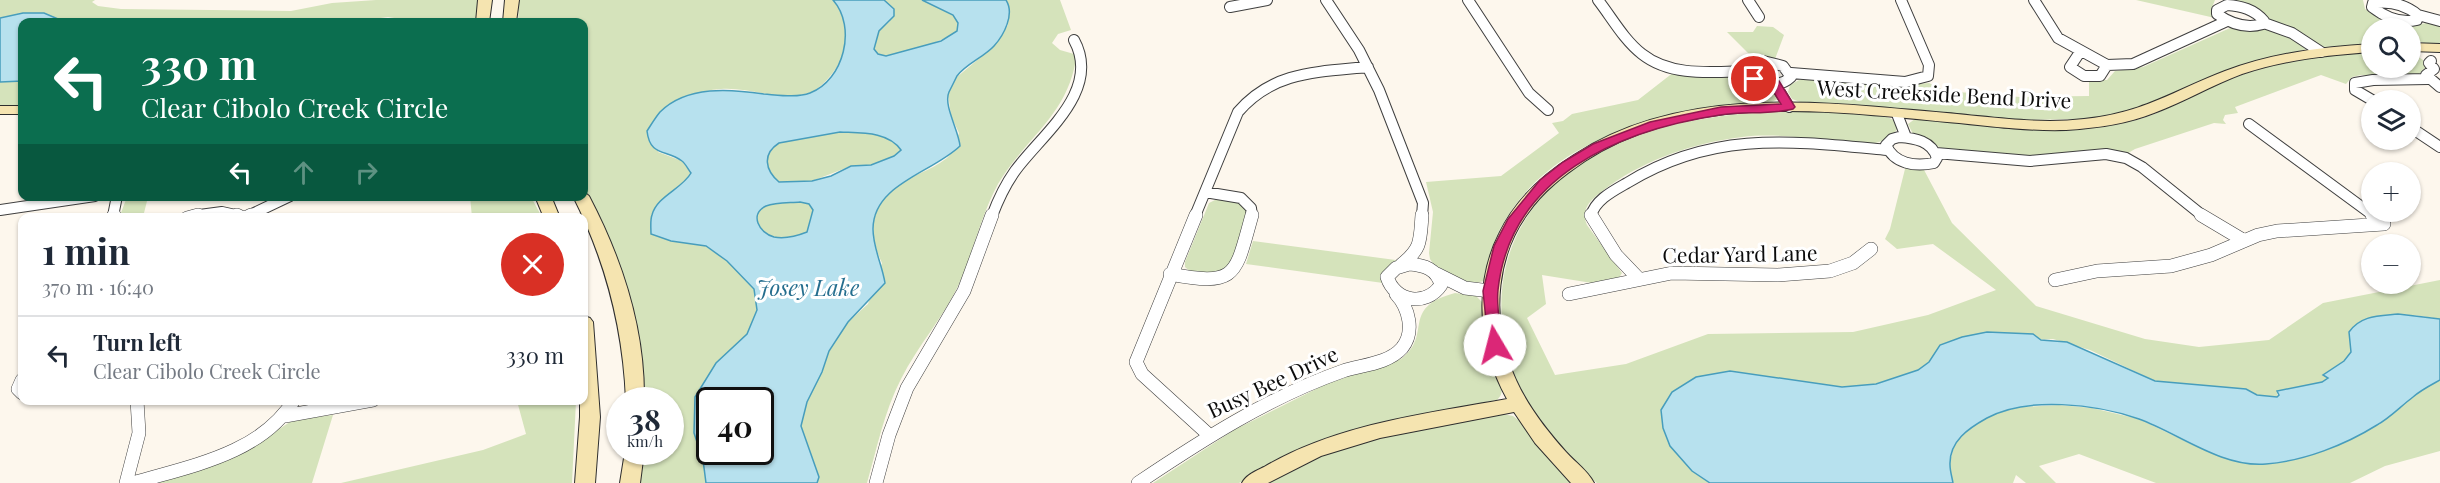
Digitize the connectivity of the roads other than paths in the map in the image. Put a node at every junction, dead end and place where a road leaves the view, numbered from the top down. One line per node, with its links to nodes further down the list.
1 (485, 0): 16 (street)
2 (512, 0): 17 (street)
3 (1267, 0): 12 (street)
4 (1326, 0): 32 (street)
5 (1468, 0): 42 (street)
6 (1598, 0): 33 (street)
7 (1748, 0): 15 (street)
8 (1900, 0): 34 (street)
9 (2034, 0): 27 (street)
10 (2378, 1): 13 (street); 14 (street)
11 (2225, 3): 20 (street); 22 (street)
12 (1230, 7)
13 (2378, 14): 18 (street); 19 (street)
14 (2418, 15): 21 (street)
15 (1759, 17)
16 (483, 18)
17 (510, 18)
18 (2382, 18)
19 (2387, 18)
20 (2228, 21): 22 (street); 31 (street)
21 (2440, 21)
22 (2264, 23): 28 (street)
23 (1074, 40): 85 (street)
24 (2421, 47): 25 (street)
25 (2440, 48)
26 (2361, 49): 28 (street, West Creekside Bend Drive)
27 (2080, 52): 31 (street); 31 (street)
28 (2321, 52): 43 (street, West Creekside Bend Drive)
29 (2421, 53): 30 (street)
30 (2435, 63): 35 (street)
31 (2107, 65)
32 (1368, 68): 50 (street); 59 (street)
33 (1746, 71): 34 (street); 36 (street)
34 (1791, 74): 36 (street)
35 (2428, 79): 37 (street); 38 (street)
36 (1775, 84): 39 (street)
37 (2440, 87)
38 (2361, 94)
39 (1789, 107): 43 (street, West Creekside Bend Drive); 67 (street, West Creekside Bend Drive)
40 (0, 110): 41 (street)
41 (18, 110)
42 (1548, 110)
43 (1897, 114): 46 (street)
44 (2249, 124): 58 (street)
45 (2421, 134): 47 (street)
46 (1906, 137): 48 (street); 49 (street)
47 (2440, 147)
48 (1887, 150): 49 (street); 64 (street)
49 (1936, 153): 58 (street)
50 (1205, 192): 63 (street); 63 (street)
51 (61, 201): 54 (street)
52 (280, 201): 57 (street)
53 (584, 201): 73 (street)
54 (0, 210)
55 (212, 213): 56 (street)
56 (235, 213)
57 (254, 213)
58 (2243, 240): 65 (street)
59 (1420, 245): 61 (street); 62 (street)
60 (1871, 249): 64 (street, Cedar Yard Lane)
61 (1401, 265): 62 (street); 68 (street)
62 (1435, 272): 66 (street); 70 (street)
63 (1170, 274): 79 (street)
64 (1639, 279): 69 (street, Cedar Yard Lane)
65 (2055, 280)
66 (1465, 288): 67 (street); 70 (street)
67 (1490, 291): 74 (street, West Creekside Bend Drive)
68 (1396, 294): 70 (street); 71 (street)
69 (1569, 294)
70 (1431, 296): 71 (street)
71 (1409, 316): 79 (street, Busy Bee Drive)
72 (588, 385): 83 (street)
73 (635, 387)
74 (1517, 404): 87 (street); 88 (street, West Creekside Bend Drive)
75 (137, 405): 81 (street)
76 (291, 405): 78 (street)
77 (346, 405): 78 (street)
78 (285, 416): 82 (street)
79 (1209, 435): 86 (street, Busy Bee Drive)
80 (632, 465): 84 (street)
81 (126, 483)
82 (133, 483)
83 (585, 483)
84 (630, 483)
85 (876, 483)
86 (1138, 483)
87 (1252, 483)
88 (1584, 483)

